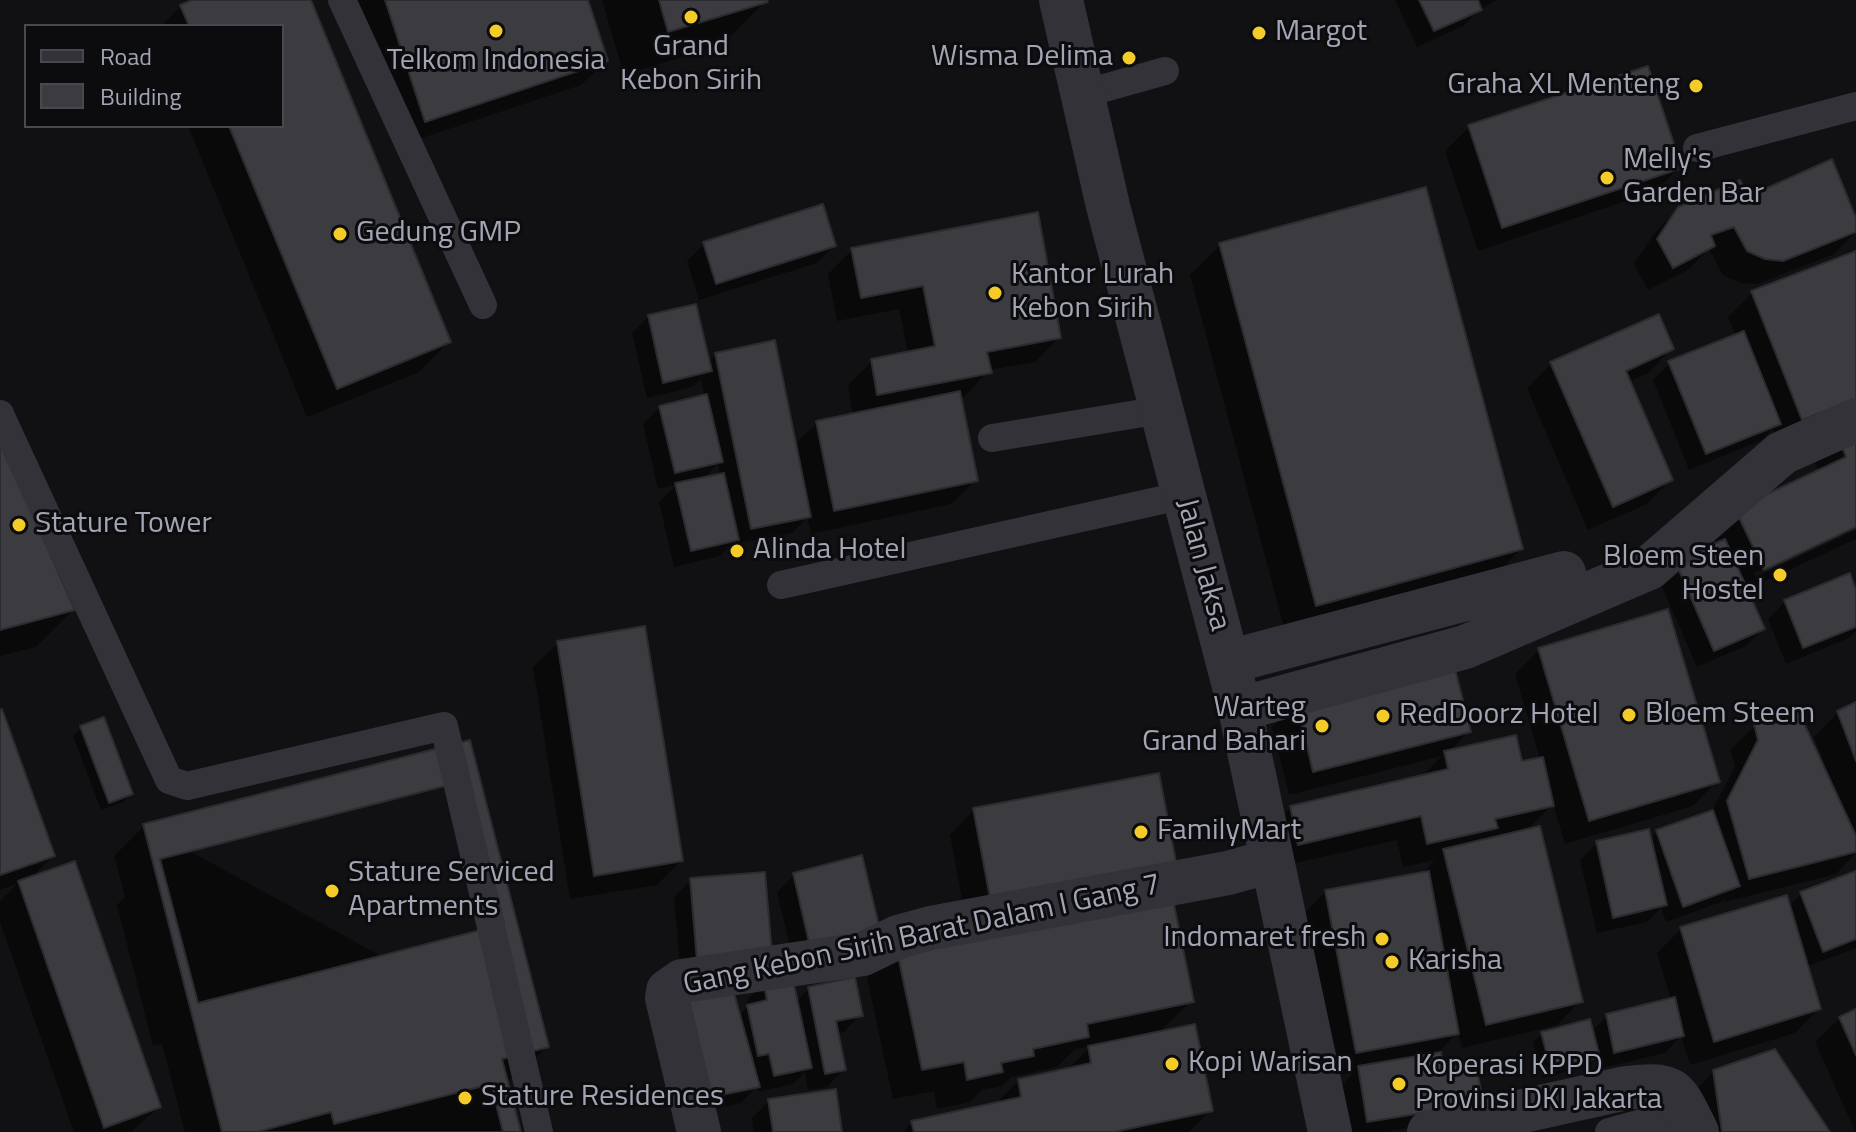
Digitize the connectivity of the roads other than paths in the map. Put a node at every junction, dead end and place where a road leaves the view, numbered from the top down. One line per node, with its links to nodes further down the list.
1 (342, 0): 7 (lane)
2 (1061, 0): 4 (street, Jalan Jaksa)
3 (1165, 71): 4 (lane)
4 (1083, 94): 8 (street, Jalan Jaksa)
5 (1856, 106): 6 (lane)
6 (1697, 148)
7 (483, 305)
8 (1161, 410): 11 (lane); 12 (street, Jalan Jaksa)
9 (0, 414): 18 (lane)
10 (1856, 420): 16 (street)
11 (992, 438)
12 (1184, 495): 14 (lane); 15 (street, Jalan Jaksa)
13 (1564, 573): 15 (street)
14 (781, 585)
15 (1228, 662): 16 (street, Jalan Jaksa)
16 (1240, 709): 17 (street, Jalan Jaksa)
17 (1271, 861): 19 (street, Gang Kebon Sirih Barat Dalam I Gang 7); 20 (street, Jalan Jaksa)
18 (539, 1132)
19 (699, 1132)
20 (1330, 1132)
21 (1429, 1132): 24 (street)
22 (1609, 1132): 23 (lane)
23 (1679, 1132)
24 (1697, 1132)

